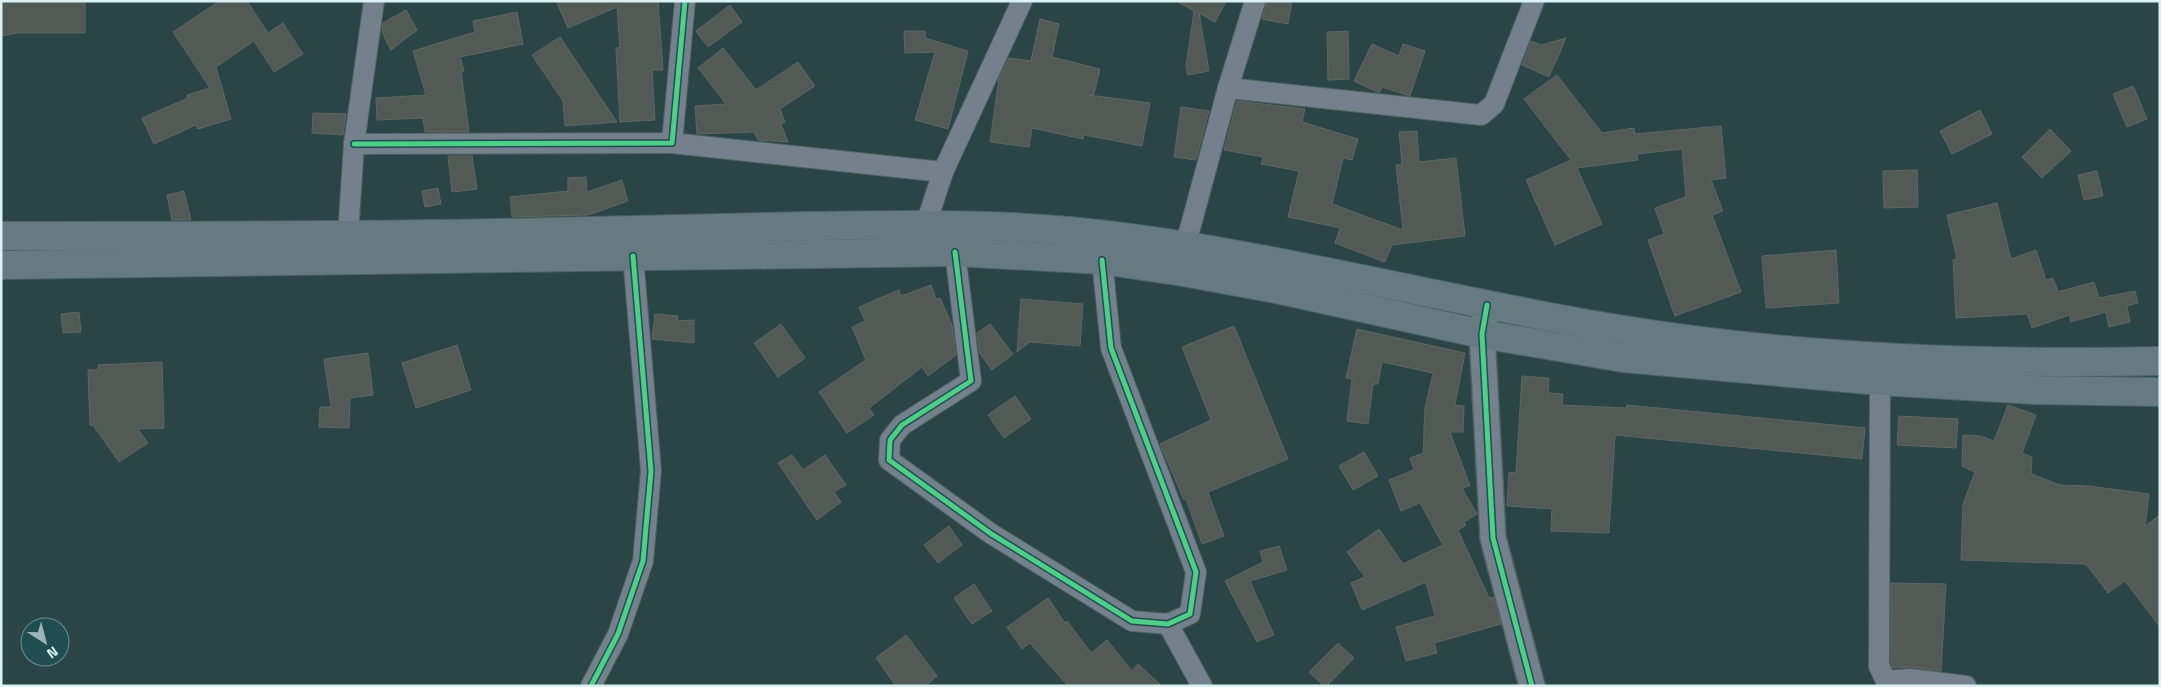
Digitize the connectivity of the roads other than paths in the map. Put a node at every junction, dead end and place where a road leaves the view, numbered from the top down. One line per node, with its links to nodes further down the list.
1 (374, 1): 8 (street)
2 (685, 1): 7 (street)
3 (1022, 1): 9 (street)
4 (1255, 1): 6 (street)
5 (1534, 1): 6 (street)
6 (1228, 88): 16 (street)
7 (672, 143): 8 (street); 9 (street)
8 (354, 144): 12 (street)
9 (942, 172): 10 (street)
10 (926, 224): 11 (main road); 16 (main road)
11 (850, 225): 15 (main road); 18 (main road)
12 (348, 235): 14 (main road); 15 (main road)
13 (1, 236): 14 (main road)
14 (71, 236): 21 (main road)
15 (420, 246): 19 (main road); 21 (main road)
16 (1185, 246): 23 (main road)
17 (955, 252): 18 (main road); 20 (main road); 28 (street)
18 (849, 253): 19 (main road)
19 (633, 256): 29 (street)
20 (1102, 260): 24 (main road); 28 (street)
21 (71, 263): 22 (main road)
22 (1, 265)
23 (1487, 305): 24 (street); 25 (main road)
24 (1482, 334): 26 (main road); 31 (street)
25 (2160, 361)
26 (1880, 382): 27 (main road); 32 (street)
27 (2160, 392)
28 (1168, 624): 30 (street)
29 (591, 686)
30 (1202, 686)
31 (1532, 686)
32 (1966, 686)

